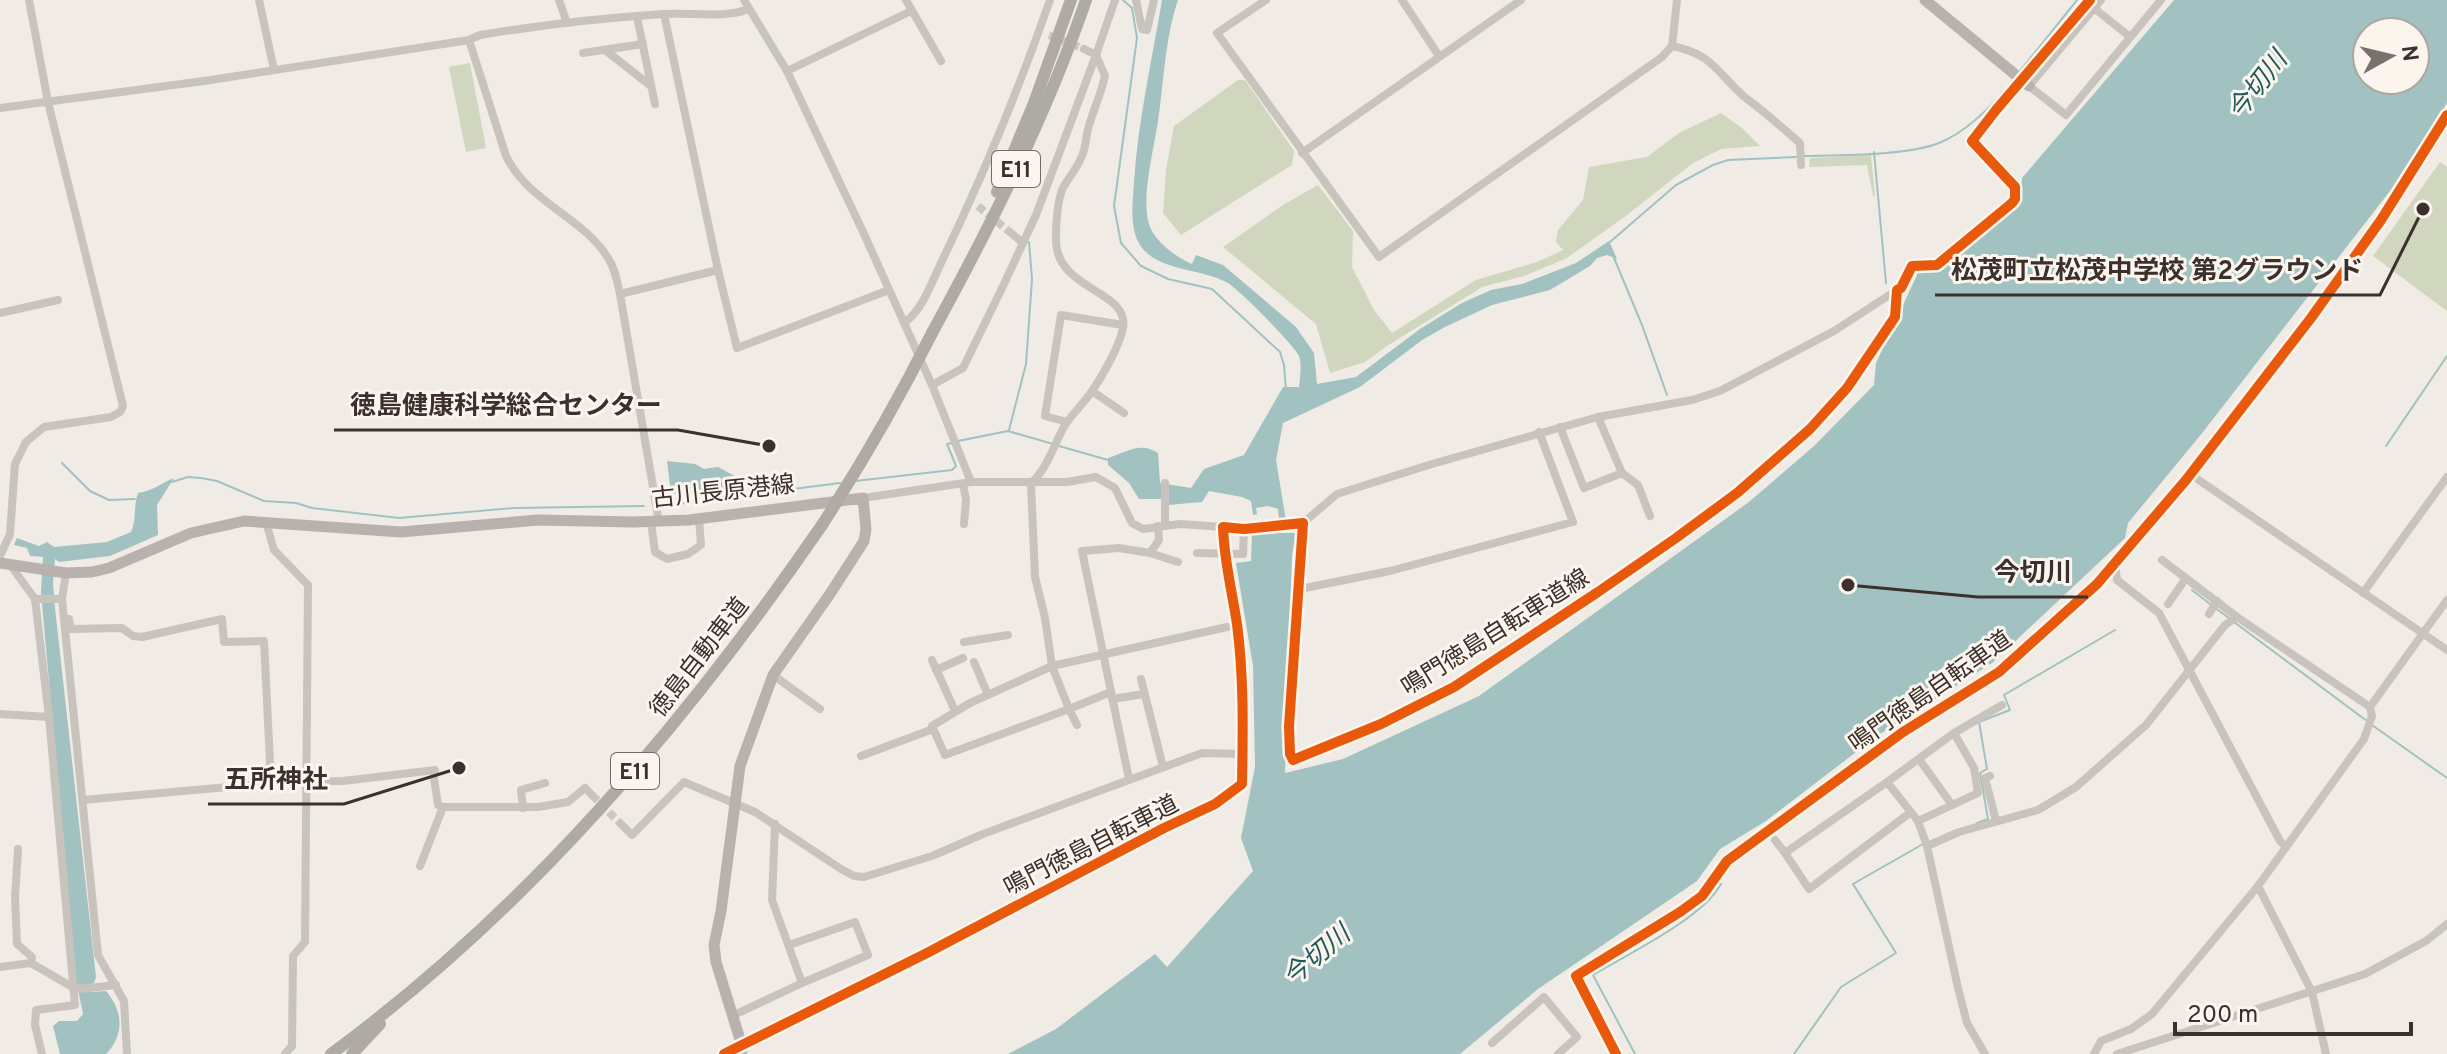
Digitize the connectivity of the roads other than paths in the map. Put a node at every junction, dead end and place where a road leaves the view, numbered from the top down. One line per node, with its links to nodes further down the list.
1 (29, 0): 40 (street)
2 (259, 0): 36 (street)
3 (559, 0): 23 (street)
4 (906, 0): 20 (street)
5 (1050, 0): 24 (street)
6 (1071, 0): 58 (highway, 徳島自動車道 / E11)
7 (1086, 0): 58 (highway, 徳島自動車道 / E11)
8 (1136, 0): 9 (street)
9 (1154, 0)
10 (1266, 0): 44 (street)
11 (1402, 0): 34 (street)
12 (1521, 0): 34 (street)
13 (1677, 0): 29 (street)
14 (1925, 0): 39 (main road)
15 (2101, 0): 19 (street)
16 (2161, 0): 26 (street)
17 (1114, 3): 33 (street)
18 (746, 4): 21 (street); 37 (street)
19 (2094, 8): 26 (street); 39 (street)
20 (911, 11): 35 (street); 37 (street)
21 (664, 14): 22 (street); 50 (street)
22 (637, 17): 23 (street); 28 (street)
23 (567, 23): 27 (street)
24 (1039, 32): 25 (street); 46 (street)
25 (1049, 35)
26 (2130, 37): 39 (street)
27 (469, 40): 36 (street); 53 (street)
28 (643, 44): 31 (street); 38 (street)
29 (1672, 46): 44 (street); 45 (street)
30 (1084, 49): 33 (street)
31 (605, 50): 32 (street); 38 (street)
32 (583, 53)
33 (1096, 55): 49 (street); 57 (street)
34 (1439, 56): 44 (street)
35 (941, 61)
36 (274, 70): 40 (street)
37 (787, 71): 51 (street)
38 (651, 86): 41 (street)
39 (2029, 86)
40 (48, 102): 42 (street); 84 (street)
41 (655, 104)
42 (0, 108)
43 (2447, 115): 67 (main road, 鳴門徳島自転車道)
44 (1302, 153)
45 (1801, 165)
46 (970, 200): 47 (street); 56 (street)
47 (978, 206)
48 (1011, 233): 49 (street)
49 (1023, 243): 59 (street)
50 (718, 270): 51 (street); 53 (street)
51 (889, 290): 56 (street)
52 (1897, 290): 62 (street)
53 (620, 294): 76 (street)
54 (58, 300): 55 (street)
55 (0, 313)
56 (904, 323): 59 (street)
57 (1123, 325): 60 (street); 63 (street)
58 (932, 333): 163 (highway, 徳島自動車道 / E11, bridge)
59 (932, 385): 71 (street)
60 (1092, 391): 61 (street); 63 (street)
61 (1124, 413)
62 (1598, 417): 64 (street); 66 (street)
63 (1067, 422): 69 (street)
64 (1560, 427): 65 (street); 66 (street)
65 (1539, 432): 77 (street); 91 (street)
66 (1622, 473): 73 (street)
67 (2190, 474): 88 (main road, 鳴門徳島自転車道); 92 (street)
68 (2447, 477): 92 (street)
69 (1031, 483): 71 (street); 79 (street); 109 (street)
70 (1165, 483): 79 (street)
71 (967, 484): 72 (street); 78 (street)
72 (863, 498): 74 (main road, 古川長原港線); 112 (main road)
73 (1650, 516)
74 (699, 519): 76 (main road, 古川長原港線); 76 (street)
75 (266, 522): 76 (main road, 古川長原港線); 89 (main road, 古川長原港線); 133 (street)
76 (655, 522)
77 (1303, 523): 81 (main road); 91 (main road)
78 (964, 524)
79 (1161, 525): 80 (street); 82 (street)
80 (1223, 527): 81 (main road)
81 (1244, 529): 83 (street)
82 (1150, 553): 86 (street); 105 (street)
83 (1197, 553)
84 (0, 556)
85 (2162, 560): 90 (street)
86 (1178, 562)
87 (6, 564): 89 (main road, 古川長原港線); 93 (street)
88 (2115, 564): 111 (street); 176 (main road, 鳴門徳島自転車道)
89 (63, 573): 96 (street)
90 (2186, 578): 95 (street); 97 (street)
91 (1298, 585)
92 (2363, 593): 101 (street)
93 (37, 599): 96 (street); 123 (street)
94 (2447, 600): 101 (street)
95 (2217, 601): 98 (street); 99 (street)
96 (61, 602): 135 (street); 138 (street)
97 (2168, 604)
98 (2209, 614)
99 (2237, 617): 111 (street); 118 (street)
100 (1227, 627): 105 (street)
101 (2423, 633): 104 (street); 118 (street)
102 (1008, 635): 103 (street)
103 (964, 642)
104 (2447, 650)
105 (1103, 655): 109 (street); 116 (street)
106 (963, 658): 110 (street)
107 (932, 660): 110 (street)
108 (974, 662): 115 (street)
109 (1052, 666): 115 (street); 120 (street)
110 (936, 670): 121 (street)
111 (2190, 671): 145 (street); 150 (street)
112 (773, 675): 119 (street); 139 (main road)
113 (1141, 679): 114 (street)
114 (1144, 694): 116 (street); 130 (street)
115 (988, 695): 121 (street)
116 (1111, 696): 120 (street); 132 (street)
117 (2002, 705): 126 (street)
118 (2370, 707): 150 (street)
119 (820, 709)
120 (1069, 709): 124 (street); 125 (street)
121 (955, 711): 125 (street)
122 (0, 714): 123 (street)
123 (49, 717): 164 (street)
124 (1077, 725)
125 (933, 729): 128 (street)
126 (1954, 733): 129 (street); 140 (street)
127 (1243, 754): 130 (street)
128 (861, 756)
129 (1919, 759): 134 (street); 140 (street)
130 (1163, 767): 132 (street)
131 (1990, 776): 145 (street)
132 (1129, 779): 147 (street)
133 (307, 781): 135 (street); 141 (street); 171 (street)
134 (1887, 782): 143 (street); 152 (street)
135 (271, 783): 138 (street)
136 (545, 783): 142 (street)
137 (592, 795): 142 (street)
138 (83, 800): 162 (street)
139 (735, 803): 146 (street); 147 (street); 166 (main road)
140 (1952, 805): 144 (street)
141 (443, 807): 142 (street); 153 (street)
142 (523, 808)
143 (1911, 812): 144 (street); 155 (street)
144 (1918, 821): 149 (street)
145 (1996, 821): 149 (street)
146 (621, 824)
147 (775, 824): 158 (street)
148 (1775, 840): 152 (street)
149 (1927, 846): 177 (street)
150 (2286, 847): 154 (street)
151 (18, 849): 159 (street)
152 (1785, 853): 155 (street)
153 (420, 866)
154 (2258, 886): 165 (street); 178 (street)
155 (1809, 889): 156 (street)
156 (1815, 898)
157 (2447, 924): 165 (street)
158 (789, 945): 161 (street); 161 (street)
159 (31, 963): 160 (street); 164 (street)
160 (0, 967)
161 (802, 983): 166 (street)
162 (114, 985): 164 (street); 170 (street)
163 (415, 987): 172 (highway, 徳島自動車道 / E11); 173 (highway)
164 (76, 988): 169 (street)
165 (2312, 992): 179 (street); 180 (street)
166 (734, 1015): 168 (main road)
167 (1492, 1043): 175 (street)
168 (740, 1050): 174 (main road)
169 (42, 1054)
170 (127, 1054)
171 (285, 1054)
172 (331, 1054)
173 (352, 1054)
174 (724, 1054)
175 (1558, 1054)
176 (1616, 1054)
177 (1985, 1054)
178 (2094, 1054)
179 (2117, 1054)
180 (2326, 1054)

